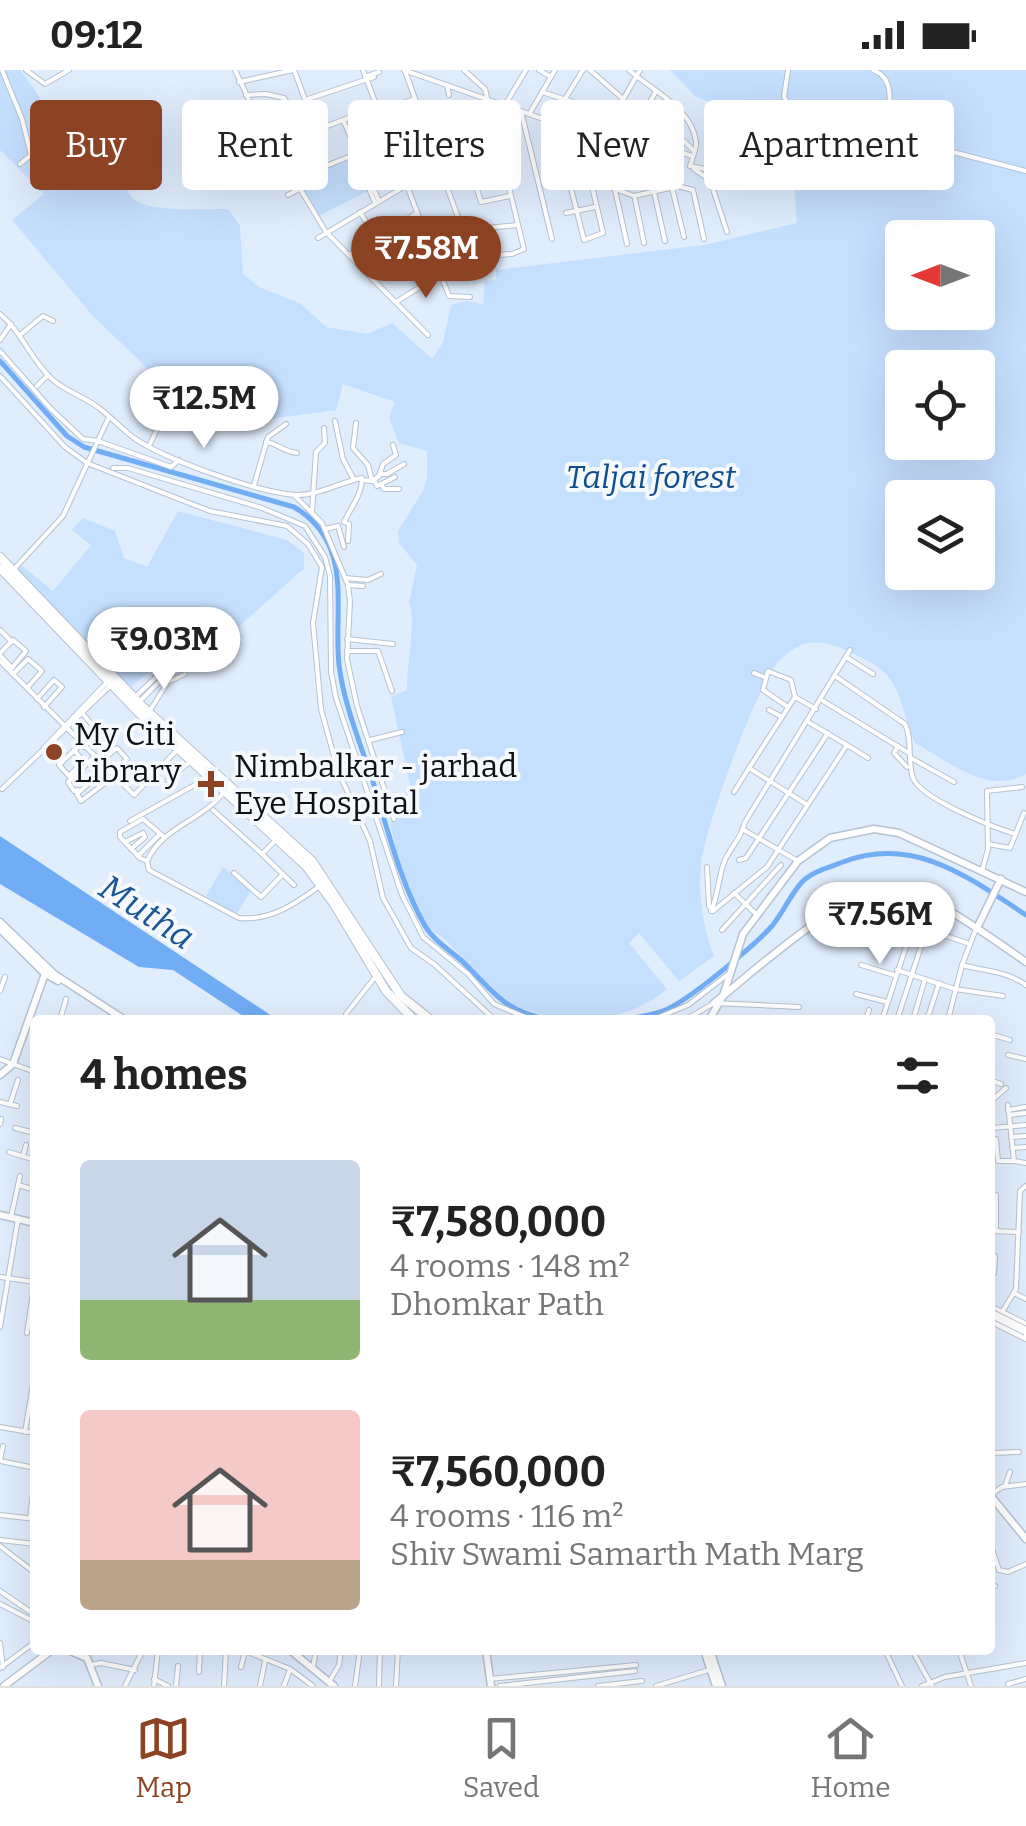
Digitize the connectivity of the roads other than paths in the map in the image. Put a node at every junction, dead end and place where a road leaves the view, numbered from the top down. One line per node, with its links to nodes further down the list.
1 (2, 70): 54 (street)
2 (26, 70): 3 (street)
3 (69, 70)
4 (235, 70): 24 (street)
5 (294, 70): 18 (street); 35 (street)
6 (363, 70): 22 (street)
7 (404, 70): 23 (street); 30 (street)
8 (431, 70): 23 (street)
9 (464, 70): 38 (street)
10 (526, 70): 39 (street)
11 (539, 70): 21 (street)
12 (554, 70): 21 (street)
13 (587, 70): 31 (street); 32 (street)
14 (629, 70): 20 (street)
15 (640, 70): 20 (street)
16 (788, 70): 41 (street)
17 (873, 70): 42 (street)
18 (282, 71): 24 (street)
19 (376, 75): 22 (street)
20 (636, 76): 26 (street); 32 (street)
21 (550, 77): 27 (street)
22 (366, 78): 35 (street); 36 (street)
23 (428, 78): 25 (street)
24 (239, 82): 28 (street)
25 (447, 85): 29 (street); 38 (street)
26 (656, 91): 40 (street); 53 (street)
27 (542, 92): 31 (street); 44 (street)
28 (246, 95): 33 (street); 34 (street)
29 (449, 96)
30 (416, 98): 37 (street)
31 (565, 99)
32 (623, 99)
33 (249, 100)
34 (285, 100)
35 (305, 100)
36 (373, 100)
37 (411, 100)
38 (487, 100)
39 (508, 100)
40 (651, 100)
41 (786, 100)
42 (888, 100)
43 (522, 111): 44 (street); 94 (street)
44 (530, 113): 45 (street)
45 (541, 117)
46 (348, 118): 47 (street)
47 (343, 120): 48 (street); 49 (street)
48 (328, 125)
49 (348, 131)
50 (684, 143): 53 (street)
51 (684, 151): 53 (street)
52 (954, 152): 57 (street)
53 (693, 154): 55 (street)
54 (20, 164)
55 (690, 166): 56 (street); 91 (street)
56 (704, 169)
57 (1026, 171)
58 (684, 189): 95 (street)
59 (298, 190): 75 (street)
60 (301, 190): 90 (street)
61 (372, 190): 79 (street)
62 (397, 190): 79 (street)
63 (408, 190): 84 (street)
64 (448, 190): 89 (street)
65 (477, 190): 76 (street)
66 (508, 190): 76 (street)
67 (571, 190): 82 (street)
68 (593, 190): 81 (street)
69 (615, 190): 99 (street)
70 (618, 190): 77 (street)
71 (657, 190): 74 (street)
72 (676, 190): 92 (street)
73 (370, 191): 79 (street)
74 (654, 192): 77 (street); 96 (street)
75 (288, 195)
76 (510, 196): 80 (street)
77 (634, 196): 97 (street)
78 (522, 201): 80 (street)
79 (377, 202): 83 (street)
80 (512, 204): 87 (street)
81 (597, 207): 82 (street); 82 (street)
82 (576, 211): 85 (street)
83 (360, 212): 86 (street); 90 (street)
84 (418, 213): 98 (street); 101 (street)
85 (566, 214)
86 (367, 223)
87 (518, 225): 88 (street); 88 (street)
88 (478, 230): 89 (street)
89 (463, 231): 100 (street)
90 (326, 232): 93 (street); 101 (street)
91 (728, 232)
92 (684, 237)
93 (318, 238)
94 (552, 239)
95 (704, 239)
96 (665, 241)
97 (644, 243)
98 (430, 244): 103 (street); 105 (street)
99 (627, 244)
100 (463, 254)
101 (349, 255): 105 (street)
102 (452, 259): 103 (street)
103 (438, 265): 104 (street)
104 (441, 274): 106 (street); 107 (street)
105 (372, 279): 107 (street)
106 (470, 297)
107 (396, 302): 112 (street)
108 (0, 314): 110 (street)
109 (53, 321): 111 (street)
110 (12, 324): 111 (street); 113 (street)
111 (20, 335): 115 (street)
112 (428, 335)
113 (0, 340)
114 (0, 351): 124 (street)
115 (48, 375): 117 (street); 118 (street)
116 (0, 376): 130 (street)
117 (38, 386)
118 (108, 417): 124 (street); 127 (street)
119 (335, 422): 135 (street)
120 (286, 424): 125 (street)
121 (356, 424): 137 (street)
122 (324, 428): 141 (street)
123 (157, 429): 127 (street)
124 (97, 442): 129 (street); 130 (street)
125 (266, 442): 128 (street); 138 (street)
126 (392, 444): 133 (street)
127 (149, 446): 129 (street)
128 (298, 453)
129 (179, 460): 138 (street)
130 (88, 461): 132 (street); 149 (street)
131 (404, 464): 133 (street)
132 (109, 469): 174 (street); 175 (street)
133 (380, 474): 137 (street)
134 (395, 477): 139 (street)
135 (354, 480): 136 (street); 141 (street)
136 (362, 480): 137 (street); 145 (street)
137 (373, 480): 139 (street)
138 (254, 484): 142 (street)
139 (381, 484): 140 (street)
140 (399, 489)
141 (313, 492): 142 (street); 143 (street)
142 (294, 494): 143 (street)
143 (312, 512): 144 (street)
144 (325, 529): 146 (street); 151 (street)
145 (348, 541)
146 (344, 547)
147 (0, 557): 149 (main road)
148 (0, 568): 173 (main road)
149 (12, 572): 173 (main road)
150 (381, 574): 151 (street)
151 (345, 578): 152 (street)
152 (348, 585): 153 (street); 155 (street)
153 (363, 586)
154 (0, 630): 161 (street)
155 (347, 639): 156 (street); 159 (street)
156 (378, 642): 157 (street); 160 (street)
157 (394, 644)
158 (850, 650): 162 (street)
159 (347, 651): 160 (street); 195 (street)
160 (378, 651): 177 (street)
161 (0, 655): 164 (street); 164 (street)
162 (846, 657): 169 (street); 170 (street)
163 (174, 663): 180 (street)
164 (10, 670): 165 (street); 176 (street); 176 (street)
165 (0, 672)
166 (754, 673): 171 (street)
167 (43, 674): 176 (street)
168 (185, 674): 186 (street)
169 (873, 674)
170 (835, 676): 181 (street); 201 (street)
171 (764, 677): 179 (street); 183 (street)
172 (51, 681): 178 (street)
173 (112, 681): 180 (main road); 187 (street); 190 (street); 199 (main road)
174 (335, 684): 175 (street); 290 (street)
175 (320, 687): 289 (street)
176 (27, 689): 178 (street)
177 (392, 691)
178 (37, 696): 182 (street); 182 (street)
179 (795, 698): 183 (street); 184 (street)
180 (136, 700): 186 (main road)
181 (822, 700): 184 (street); 198 (street)
182 (46, 705): 190 (street)
183 (788, 707): 188 (street)
184 (816, 709): 189 (street)
185 (768, 710): 188 (street)
186 (149, 712): 226 (main road)
187 (82, 713): 190 (street); 196 (street)
188 (782, 717): 194 (street)
189 (808, 722): 192 (street); 210 (street)
190 (64, 727): 196 (street); 213 (street)
191 (402, 732): 195 (street)
192 (828, 733): 197 (street); 216 (street)
193 (762, 735): 194 (street)
194 (768, 739): 206 (street)
195 (370, 740): 220 (street)
196 (82, 744): 200 (street); 204 (street); 204 (street)
197 (846, 744): 202 (street); 217 (street)
198 (898, 746): 201 (street); 205 (street)
199 (180, 748): 203 (main road); 204 (street)
200 (74, 750): 200 (street)
201 (909, 755): 211 (street); 222 (street)
202 (868, 758)
203 (192, 760): 208 (main road); 209 (street)
204 (100, 762): 204 (street); 204 (street); 207 (street)
205 (907, 767)
206 (749, 768): 210 (street); 215 (street)
207 (99, 774): 207 (street)
208 (210, 777): 214 (main road); 221 (street)
209 (168, 780)
210 (771, 781): 216 (street); 223 (street)
211 (954, 782)
212 (1022, 787): 222 (street)
213 (2, 788)
214 (225, 790): 218 (street); 226 (main road)
215 (734, 792)
216 (789, 792): 217 (street); 227 (street)
217 (806, 804): 231 (street)
218 (211, 808): 225 (street); 232 (street)
219 (1024, 813): 224 (street)
220 (394, 818)
221 (130, 821)
222 (986, 825): 224 (street); 229 (street)
223 (744, 830): 227 (street); 251 (street)
224 (1015, 834): 229 (street)
225 (162, 835): 228 (street); 233 (street); 235 (street)
226 (280, 836): 232 (street); 246 (main road); 288 (main road)
227 (758, 839): 231 (street); 234 (street)
228 (125, 842): 230 (street); 230 (street)
229 (988, 844): 240 (street)
230 (131, 849): 233 (street)
231 (778, 851): 236 (street); 239 (street)
232 (262, 854): 242 (street)
233 (138, 856): 235 (street)
234 (739, 860)
235 (147, 861): 246 (street)
236 (798, 861): 240 (street); 252 (street)
237 (781, 865): 243 (street)
238 (707, 867): 251 (street)
239 (767, 867): 243 (street); 247 (street)
240 (982, 870): 244 (street)
241 (234, 873): 242 (street)
242 (283, 874): 245 (street)
243 (771, 876): 249 (street)
244 (1000, 881): 248 (street); 255 (street)
245 (294, 885)
246 (321, 885): 265 (main road)
247 (734, 892): 249 (street); 251 (street)
248 (1026, 892)
249 (746, 905): 252 (street); 256 (street)
250 (875, 909): 253 (street)
251 (711, 911)
252 (758, 911): 262 (street)
253 (912, 924): 257 (street); 264 (street)
254 (0, 926): 263 (street)
255 (977, 928): 259 (street); 261 (street); 275 (street)
256 (722, 930)
257 (926, 931): 258 (street); 267 (street)
258 (966, 942)
259 (1026, 962)
260 (860, 965): 264 (street)
261 (962, 965): 271 (street); 272 (street)
262 (733, 966): 266 (street); 275 (street)
263 (46, 971): 284 (street); 286 (street)
264 (896, 973): 267 (street); 278 (street)
265 (377, 974): 282 (street); 287 (main road)
266 (728, 975): 279 (street); 291 (street)
267 (911, 975): 269 (street); 295 (street)
268 (4, 977): 273 (street)
269 (924, 979): 270 (street); 296 (street)
270 (940, 984): 272 (street); 297 (street)
271 (1026, 984)
272 (955, 989): 276 (street); 298 (street)
273 (0, 991)
274 (856, 994): 278 (street)
275 (723, 996): 279 (street)
276 (1003, 996)
277 (66, 999): 285 (street)
278 (887, 1002): 294 (street)
279 (716, 1004): 280 (street); 283 (street); 292 (street)
280 (799, 1007)
281 (869, 1010): 293 (street)
282 (346, 1014)
283 (695, 1014)
284 (30, 1015)
285 (61, 1015)
286 (117, 1015)
287 (412, 1015)
288 (425, 1015)
289 (490, 1015)
290 (520, 1015)
291 (663, 1015)
292 (708, 1015)
293 (868, 1015)
294 (883, 1015)
295 (899, 1015)
296 (914, 1015)
297 (929, 1015)
298 (949, 1015)
299 (30, 1016): 305 (street)
300 (995, 1036): 301 (street)
301 (1010, 1040)
302 (1008, 1055): 304 (street)
303 (0, 1059): 305 (street)
304 (1026, 1060)
305 (13, 1064): 306 (street); 307 (street)
306 (30, 1070)
307 (0, 1075)
308 (18, 1080): 309 (street)
309 (0, 1102)
310 (1025, 1110): 312 (street)
311 (1026, 1124): 312 (street)
312 (1010, 1126): 314 (street); 317 (street)
313 (15, 1128): 315 (street)
314 (995, 1128)
315 (30, 1132)
316 (1026, 1136): 317 (street)
317 (1011, 1138): 321 (street)
318 (996, 1139): 325 (street)
319 (26, 1145): 323 (street)
320 (1026, 1147): 321 (street)
321 (1012, 1148): 325 (street)
322 (9, 1152): 323 (street)
323 (24, 1156): 324 (street)
324 (30, 1158)
325 (1014, 1161): 326 (street)
326 (1026, 1163)
327 (20, 1176): 328 (street)
328 (18, 1185): 330 (street); 332 (street)
329 (1026, 1186): 335 (street)
330 (30, 1189)
331 (0, 1215): 332 (street)
332 (15, 1218): 333 (street); 339 (street)
333 (30, 1221)
334 (995, 1231): 335 (street)
335 (1019, 1232): 336 (street)
336 (1018, 1257): 337 (street); 341 (street)
337 (1026, 1258)
338 (0, 1276): 339 (street)
339 (8, 1278): 340 (street); 347 (street)
340 (30, 1280)
341 (1014, 1293): 342 (street); 344 (street)
342 (1026, 1299)
343 (30, 1310): 349 (street)
344 (1002, 1313): 345 (main road); 348 (main road)
345 (995, 1314)
346 (995, 1317): 348 (main road, bridge)
347 (0, 1327)
348 (1026, 1332)
349 (26, 1333)
350 (30, 1414): 352 (street)
351 (0, 1427): 352 (street)
352 (25, 1432): 353 (street)
353 (30, 1432)
354 (3, 1446): 357 (street)
355 (1020, 1452): 356 (street)
356 (995, 1454)
357 (0, 1461): 358 (street)
358 (30, 1467)
359 (1010, 1472): 361 (street)
360 (1026, 1484): 361 (street)
361 (1006, 1486): 362 (street)
362 (995, 1492)
363 (995, 1501): 364 (street)
364 (1003, 1510): 365 (street); 368 (street)
365 (995, 1512)
366 (0, 1515): 367 (street)
367 (30, 1519)
368 (1026, 1539)
369 (0, 1543): 370 (street); 373 (street)
370 (30, 1544)
371 (995, 1556): 372 (street)
372 (1026, 1564)
373 (30, 1569)
374 (0, 1591): 376 (street)
375 (0, 1604): 377 (street)
376 (30, 1614)
377 (30, 1616)
378 (0, 1644): 404 (street)
379 (30, 1646): 404 (street)
380 (46, 1655): 420 (street)
381 (80, 1655): 402 (street)
382 (140, 1655): 407 (street)
383 (157, 1655): 414 (street)
384 (200, 1655): 410 (street)
385 (226, 1655): 425 (street)
386 (243, 1655): 405 (street)
387 (256, 1655): 400 (street)
388 (315, 1655): 406 (street)
389 (340, 1655): 416 (street)
390 (359, 1655): 429 (street)
391 (380, 1655): 430 (street)
392 (398, 1655): 431 (street)
393 (487, 1655): 415 (street)
394 (708, 1655): 408 (street)
395 (709, 1655): 435 (street)
396 (887, 1655): 436 (street)
397 (915, 1655): 417 (street)
398 (961, 1655): 411 (street)
399 (303, 1656): 406 (street); 409 (street)
400 (263, 1658): 409 (street); 426 (street)
401 (1026, 1663): 411 (street)
402 (91, 1665): 407 (street); 421 (street)
403 (178, 1666): 424 (street)
404 (2, 1667)
405 (241, 1667)
406 (313, 1668): 416 (street)
407 (135, 1670): 422 (street)
408 (710, 1670): 434 (street); 435 (street)
409 (292, 1671): 427 (street); 428 (street)
410 (199, 1672)
411 (967, 1674): 417 (street); 438 (street)
412 (642, 1680): 433 (street)
413 (1026, 1680): 419 (street)
414 (154, 1682): 423 (street)
415 (490, 1683): 432 (street)
416 (332, 1684)
417 (931, 1684): 437 (street)
418 (1008, 1684): 419 (street)
419 (1018, 1684)
420 (7, 1685)
421 (98, 1686)
422 (125, 1686)
423 (168, 1686)
424 (176, 1686)
425 (224, 1686)
426 (260, 1686)
427 (284, 1686)
428 (313, 1686)
429 (356, 1686)
430 (378, 1686)
431 (396, 1686)
432 (500, 1686)
433 (598, 1686)
434 (656, 1686)
435 (719, 1686)
436 (902, 1686)
437 (922, 1686)
438 (972, 1686)

